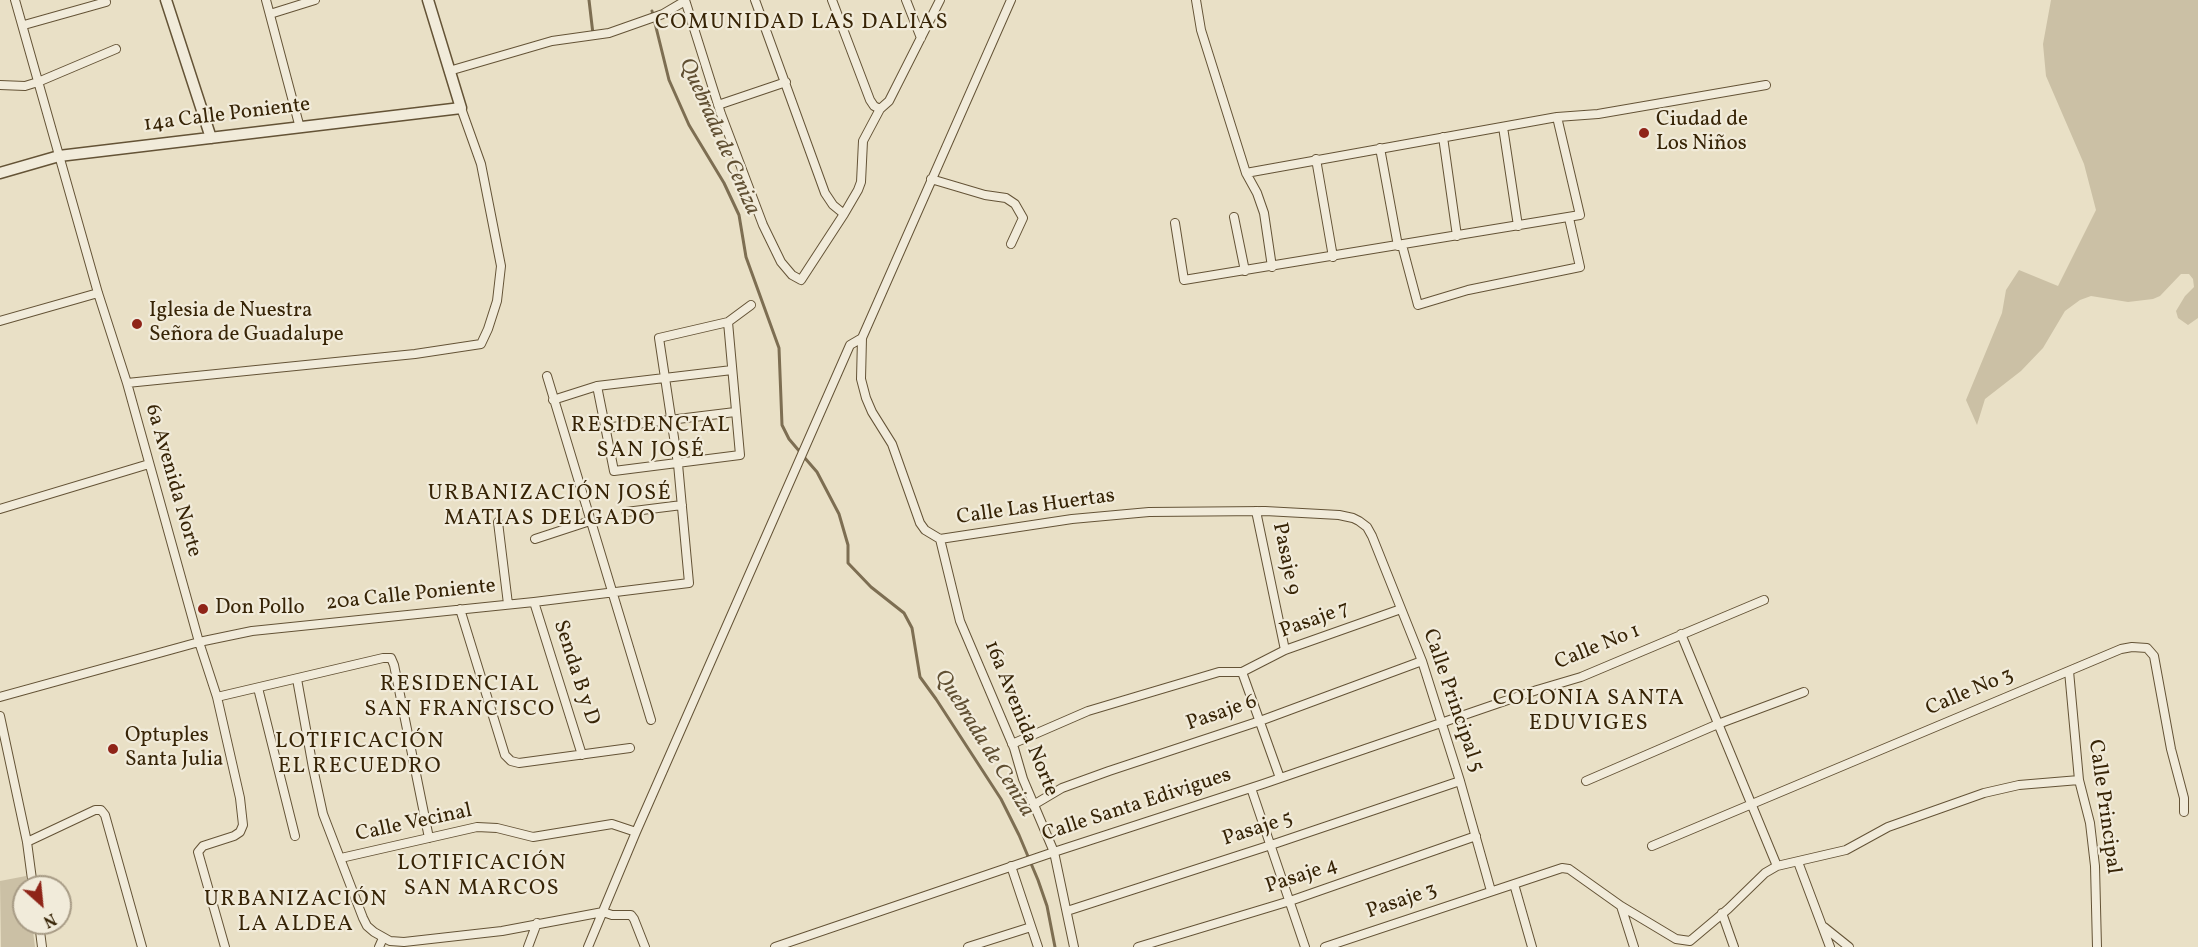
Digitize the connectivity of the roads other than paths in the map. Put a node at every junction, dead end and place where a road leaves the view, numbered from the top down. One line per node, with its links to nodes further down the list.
1 (15, 0): 15 (street, 6a Avenida Norte)
2 (166, 0): 30 (street)
3 (266, 0): 14 (street)
4 (315, 0): 14 (street)
5 (428, 0): 18 (street)
6 (755, 0): 20 (street)
7 (832, 0): 25 (street)
8 (906, 0): 16 (street)
9 (940, 0): 16 (street)
10 (1011, 0): 36 (street, Calle Las Huertas)
11 (1196, 0): 34 (street)
12 (685, 1): 18 (street); 23 (street)
13 (106, 2): 15 (street)
14 (270, 14): 28 (street)
15 (24, 25): 19 (street, 6a Avenida Norte)
16 (921, 38): 25 (street)
17 (116, 49): 19 (street)
18 (449, 71): 24 (street)
19 (38, 82): 21 (street); 32 (street, 6a Avenida Norte)
20 (786, 82): 23 (street); 37 (street)
21 (0, 85)
22 (1766, 86): 26 (street)
23 (718, 105): 37 (street)
24 (461, 108): 28 (street, 14a Calle Poniente); 56 (street)
25 (880, 109): 37 (street)
26 (1557, 117): 27 (street); 39 (street)
27 (1503, 126): 29 (street); 41 (street)
28 (300, 128): 30 (street, 14a Calle Poniente)
29 (1443, 137): 31 (street); 42 (street)
30 (211, 138): 32 (street, 14a Calle Poniente)
31 (1380, 148): 33 (street); 44 (street)
32 (59, 156): 35 (street, 14a Calle Poniente); 48 (street, 6a Avenida Norte)
33 (1316, 159): 34 (street); 45 (street)
34 (1246, 172): 46 (street)
35 (0, 173)
36 (931, 179): 43 (street); 52 (street, Calle Las Huertas)
37 (844, 214)
38 (1234, 217): 47 (street)
39 (1569, 218): 41 (street); 44 (street)
40 (1175, 223): 47 (street)
41 (1518, 226): 42 (street)
42 (1457, 236): 44 (street)
43 (1011, 244)
44 (1400, 246): 45 (street)
45 (1333, 257): 46 (street)
46 (1272, 267): 47 (street)
47 (1245, 271)
48 (98, 293): 50 (street); 56 (street, 6a Avenida Norte)
49 (750, 305): 51 (street)
50 (0, 321)
51 (728, 321): 53 (street); 55 (street)
52 (862, 338): 72 (street, Calle Las Huertas); 106 (street)
53 (732, 370): 55 (street); 59 (street)
54 (547, 376): 58 (street)
55 (665, 378): 57 (street); 60 (street)
56 (127, 383): 62 (street, 6a Avenida Norte)
57 (597, 386): 58 (street); 61 (street)
58 (553, 400): 69 (street)
59 (735, 412): 60 (street); 63 (street)
60 (672, 420): 61 (street); 63 (street)
61 (604, 428): 63 (street)
62 (149, 464): 65 (street); 80 (street, 6a Avenida Norte)
63 (678, 464): 64 (street)
64 (682, 506): 67 (street); 73 (street, 20a Calle Poniente)
65 (0, 509)
66 (1256, 511): 70 (street, Calle Las Huertas); 72 (street, Calle Las Huertas); 81 (street, Pasaje 9)
67 (626, 512)
68 (498, 522): 76 (street)
69 (590, 522): 71 (street); 73 (street)
70 (1367, 527): 78 (street, Calle Principal 5)
71 (535, 539)
72 (940, 539): 95 (street, 16a Avenida Norte)
73 (611, 593): 75 (street, 20a Calle Poniente); 91 (street)
74 (1764, 600): 79 (street, Calle No 1)
75 (534, 602): 76 (street, 20a Calle Poniente); 97 (street, Senda B y D)
76 (508, 604): 77 (street, 20a Calle Poniente)
77 (460, 609): 80 (street, 20a Calle Poniente); 97 (street)
78 (1401, 609): 81 (street, Pasaje 7); 82 (street, Calle Principal 5)
79 (1680, 634): 93 (street, Calle No 1); 94 (street)
80 (199, 642): 88 (street, 20a Calle Poniente); 89 (street, 6a Avenida Norte)
81 (1285, 650): 84 (street, Pasaje 7)
82 (1422, 662): 92 (street, Pasaje 6); 93 (street, Calle Principal 5)
83 (2069, 671): 99 (street, Calle Principal); 104 (street, Calle No 3); 105 (street, Calle No 3)
84 (1242, 672): 92 (street); 95 (street)
85 (297, 679): 86 (street); 109 (street); 114 (street)
86 (258, 688): 89 (street); 107 (street)
87 (1804, 692): 94 (street)
88 (0, 697)
89 (217, 697): 131 (street, 6a Avenida Norte)
90 (0, 716): 110 (street)
91 (651, 720)
92 (1260, 721): 98 (street); 103 (street, Pasaje 6)
93 (1442, 722): 98 (street, Calle Santa Edivigues); 100 (street, Calle Principal 5)
94 (1718, 724): 101 (street); 104 (street)
95 (1012, 744): 103 (street, 16a Avenida Norte)
96 (630, 748): 97 (street)
97 (582, 755)
98 (1280, 778): 102 (street, Calle Santa Edivigues)
99 (2079, 780): 115 (street); 148 (street, Calle Principal)
100 (1460, 781): 108 (street, Calle Principal 5); 111 (street, Pasaje 5)
101 (1587, 782)
102 (1251, 788): 111 (street); 113 (street, Calle Santa Edivigues)
103 (1035, 804): 113 (street, 16a Avenida Norte)
104 (1751, 805): 112 (street, Calle No 3); 117 (street)
105 (2184, 812)
106 (636, 832): 109 (street, Calle Vecinal); 124 (street)
107 (296, 836)
108 (1476, 836): 120 (street, Calle Principal 5); 121 (street, Pasaje 4)
109 (429, 838): 114 (street, Calle Vecinal)
110 (27, 842): 118 (street); 130 (street)
111 (1271, 845): 121 (street); 123 (street, Pasaje 5)
112 (1652, 846)
113 (1054, 852): 116 (street, Calle Santa Edivigues); 123 (street, 16a Avenida Norte)
114 (341, 858): 129 (street)
115 (1798, 862): 117 (street); 128 (street)
116 (1011, 866): 127 (street); 136 (street, Calle Santa Edivigues)
117 (1777, 866): 125 (street)
118 (31, 875)
119 (1514, 884): 120 (street, Pasaje 3); 122 (street, Pasaje 3); 143 (street)
120 (1491, 891): 142 (street, Pasaje 3)
121 (1290, 901): 140 (street, Pasaje 4); 141 (street)
122 (1621, 906): 125 (street); 144 (street)
123 (1067, 911): 139 (street, 16a Avenida Norte)
124 (603, 912): 126 (street); 134 (street); 135 (street)
125 (1722, 913): 145 (street)
126 (537, 923): 129 (street); 133 (street)
127 (1031, 927): 137 (street); 138 (street)
128 (1823, 927): 146 (street); 147 (street)
129 (383, 938): 132 (street)
130 (142, 947)
131 (225, 947)
132 (379, 947)
133 (528, 947)
134 (588, 947)
135 (645, 947)
136 (775, 947)
137 (968, 947)
138 (1038, 947)
139 (1074, 947)
140 (1138, 947)
141 (1305, 947)
142 (1325, 947)
143 (1532, 947)
144 (1634, 947)
145 (1734, 947)
146 (1830, 947)
147 (1849, 947)
148 (2097, 947)

